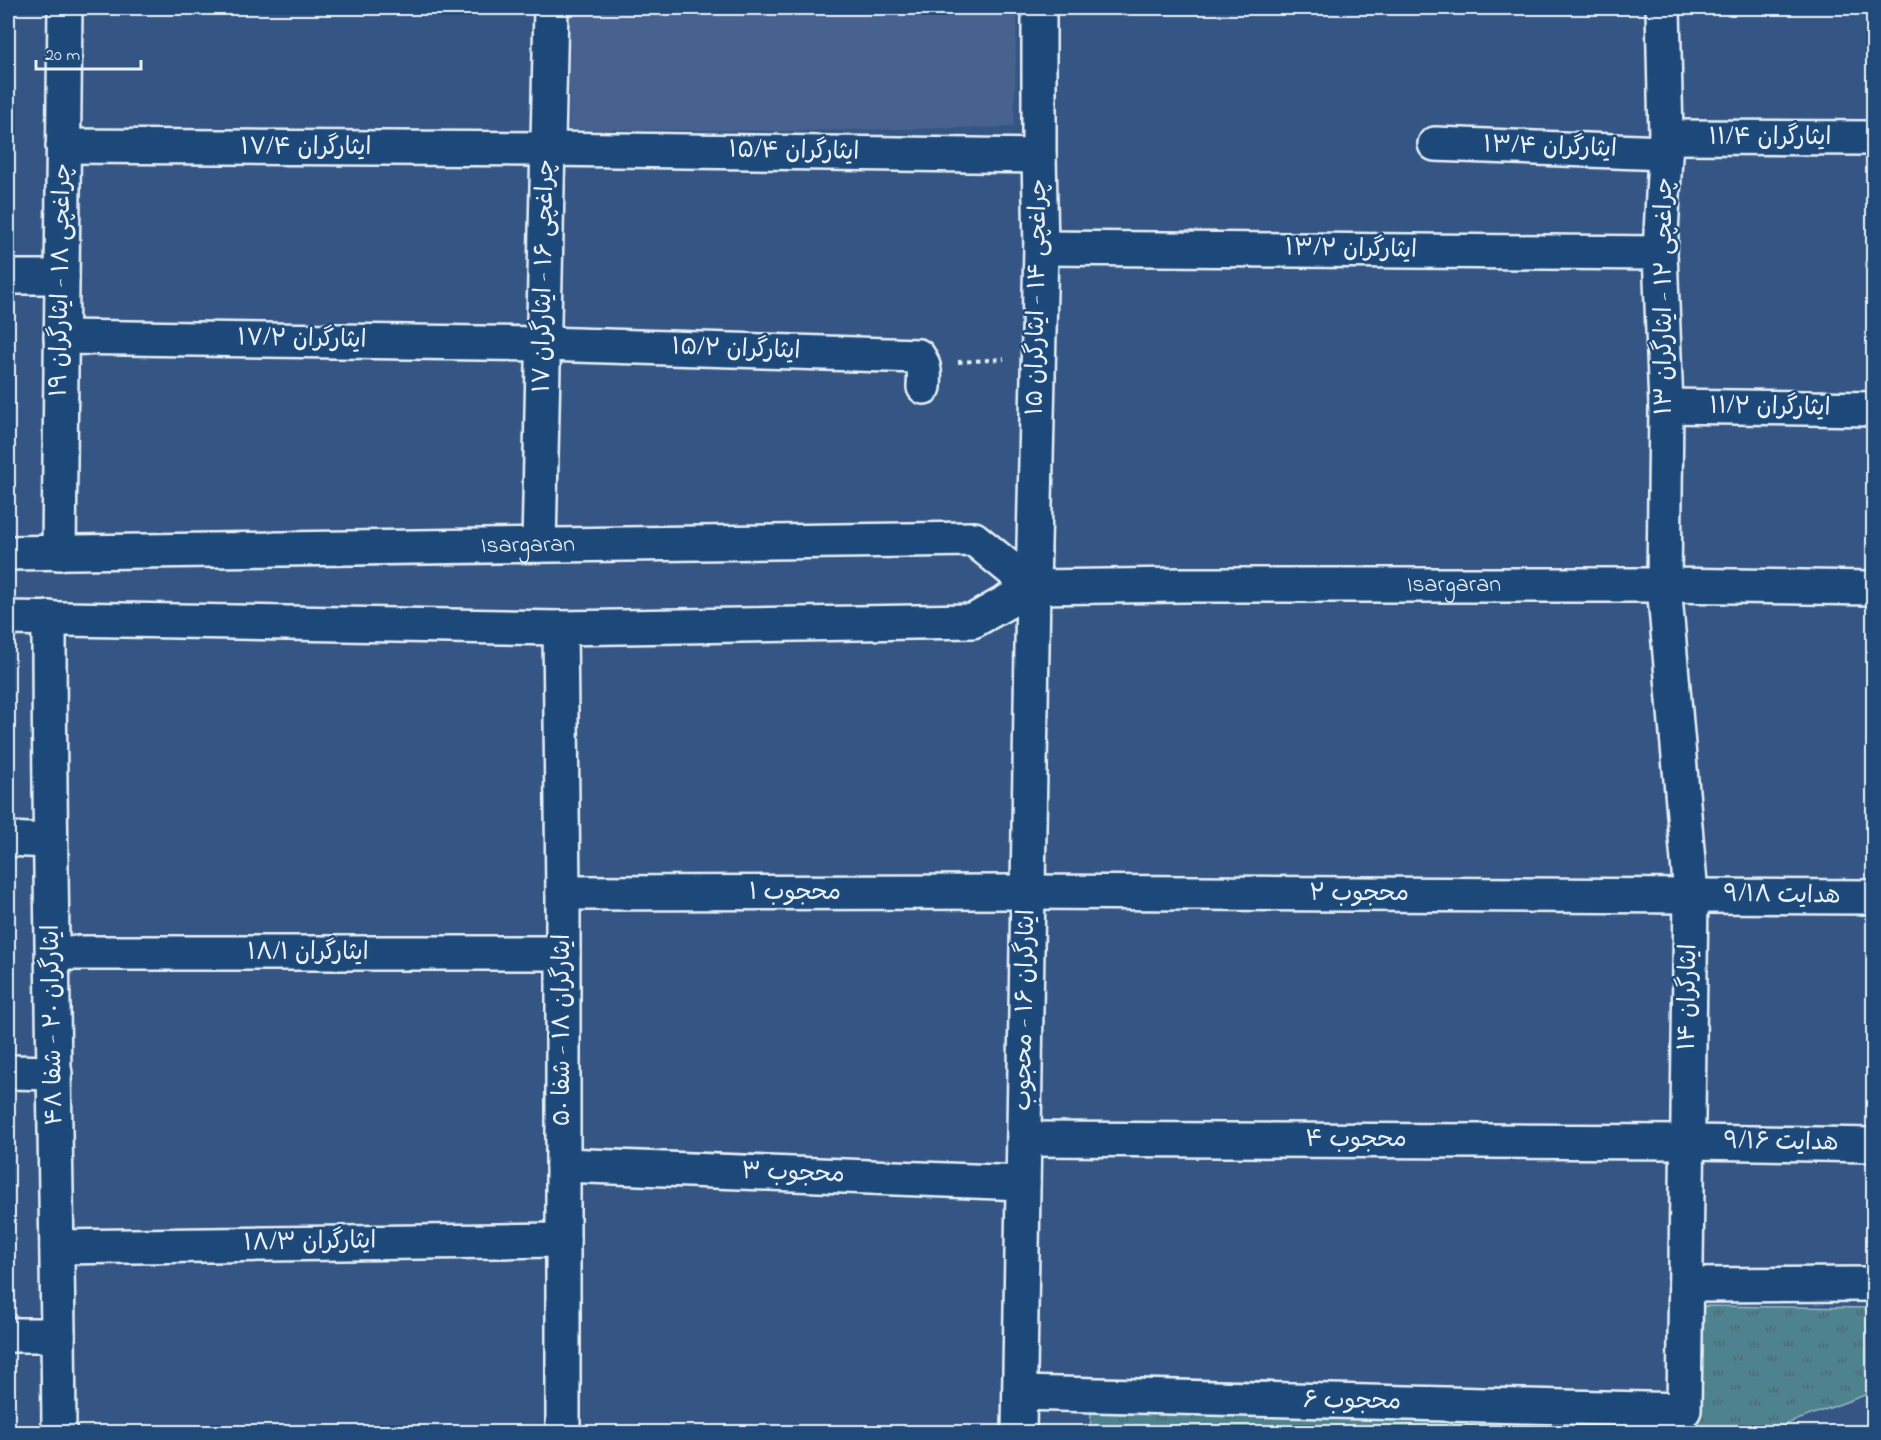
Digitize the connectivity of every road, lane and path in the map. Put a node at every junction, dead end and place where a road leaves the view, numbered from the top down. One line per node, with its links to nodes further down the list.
1 (65, 8): 8 (street, چراغچی ۱۸ - ایثارگران ۱۹)
2 (551, 8): 9 (street, چراغچی ۱۶ - ایثارگران ۱۷)
3 (1039, 8): 10 (street, چراغچی ۱۴ - ایثارگران ۱۵)
4 (1664, 8): 7 (street, چراغچی ۱۲ - ایثارگران ۱۳)
5 (1874, 138): 7 (street, ایثارگران ۱۱/۴)
6 (1435, 144): 7 (street, ایثارگران ۱۳/۴)
7 (1665, 145): 12 (street, چراغچی ۱۲ - ایثارگران ۱۳)
8 (63, 146): 9 (street, ایثارگران ۱۷/۴); 14 (street, چراغچی ۱۸ - ایثارگران ۱۹)
9 (548, 149): 10 (street, ایثارگران ۱۵/۴); 16 (street, چراغچی ۱۶ - ایثارگران ۱۷)
10 (1039, 156): 11 (street, چراغچی ۱۴ - ایثارگران ۱۵)
11 (1041, 248): 12 (street, ایثارگران ۱۳/۲); 17 (street, چراغچی ۱۴ - ایثارگران ۱۵)
12 (1660, 253): 19 (street, چراغچی ۱۲ - ایثارگران ۱۳)
13 (8, 277): 14 (street)
14 (62, 277): 15 (street, چراغچی ۱۸ - ایثارگران ۱۹)
15 (61, 337): 16 (street, ایثارگران ۱۷/۲); 22 (street, چراغچی ۱۸ - ایثارگران ۱۹)
16 (544, 344): 18 (street, ایثارگران ۱۵/۲); 21 (street, چراغچی ۱۶ - ایثارگران ۱۷)
17 (1038, 356): 18 (path); 25 (street, چراغچی ۱۴ - ایثارگران ۱۵)
18 (924, 375)
19 (1666, 406): 20 (street, ایثارگران ۱۱/۲); 24 (street, چراغچی ۱۲ - ایثارگران ۱۳)
20 (1874, 409)
21 (539, 545): 22 (street, Isargaran); 25 (street, Isargaran)
22 (59, 552): 23 (street, Isargaran)
23 (8, 553)
24 (1664, 585): 25 (street, Isargaran); 26 (street, Isargaran); 34 (street, ایثارگران ۱۴)
25 (1033, 587): 29 (street, Isargaran); 32 (street, ایثارگران ۱۶ - محجوب)
26 (1874, 588)
27 (8, 618): 28 (street, Isargaran)
28 (49, 618): 29 (street, Isargaran); 31 (street, ایثارگران ۲۰ - شفا ۴۸)
29 (560, 628): 33 (street, ایثارگران ۱۸ - شفا ۵۰)
30 (8, 839): 31 (street)
31 (49, 841): 36 (street, ایثارگران ۲۰ - شفا ۴۸)
32 (1028, 892): 33 (street, محجوب ۱); 34 (street, محجوب ۲); 40 (street, ایثارگران ۱۶ - محجوب)
33 (562, 893): 37 (street, ایثارگران ۱۸ - شفا ۵۰)
34 (1691, 895): 35 (street, هدایت ۹/۱۸); 41 (street, ایثارگران ۱۴)
35 (1874, 897)
36 (53, 953): 37 (street, ایثارگران ۱۸/۱); 39 (street, ایثارگران ۲۰ - شفا ۴۸)
37 (563, 953): 43 (street, ایثارگران ۱۸ - شفا ۵۰)
38 (8, 1072): 39 (street)
39 (55, 1073): 46 (street, ایثارگران ۲۰ - شفا ۴۸)
40 (1024, 1139): 41 (street, محجوب ۴); 44 (street, ایثارگران ۱۶ - محجوب)
41 (1688, 1142): 42 (street, هدایت ۹/۱۶); 48 (street, ایثارگران ۱۴)
42 (1874, 1145)
43 (563, 1165): 44 (street, محجوب ۳); 45 (street, ایثارگران ۱۸ - شفا ۵۰)
44 (1023, 1183): 51 (street, ایثارگران ۱۶ - محجوب)
45 (563, 1240): 46 (street, ایثارگران ۱۸/۳); 54 (street, ایثارگران ۱۸ - شفا ۵۰)
46 (57, 1246): 50 (street, ایثارگران ۲۰ - شفا ۴۸)
47 (1874, 1284): 48 (street)
48 (1686, 1285): 52 (street, ایثارگران ۱۴)
49 (8, 1335): 50 (street)
50 (58, 1335): 53 (street, ایثارگران ۲۰ - شفا ۴۸)
51 (1020, 1393): 52 (street, محجوب ۶); 55 (street, ایثارگران ۱۶ - محجوب)
52 (1684, 1410)
53 (59, 1432)
54 (563, 1432)
55 (1019, 1432)

